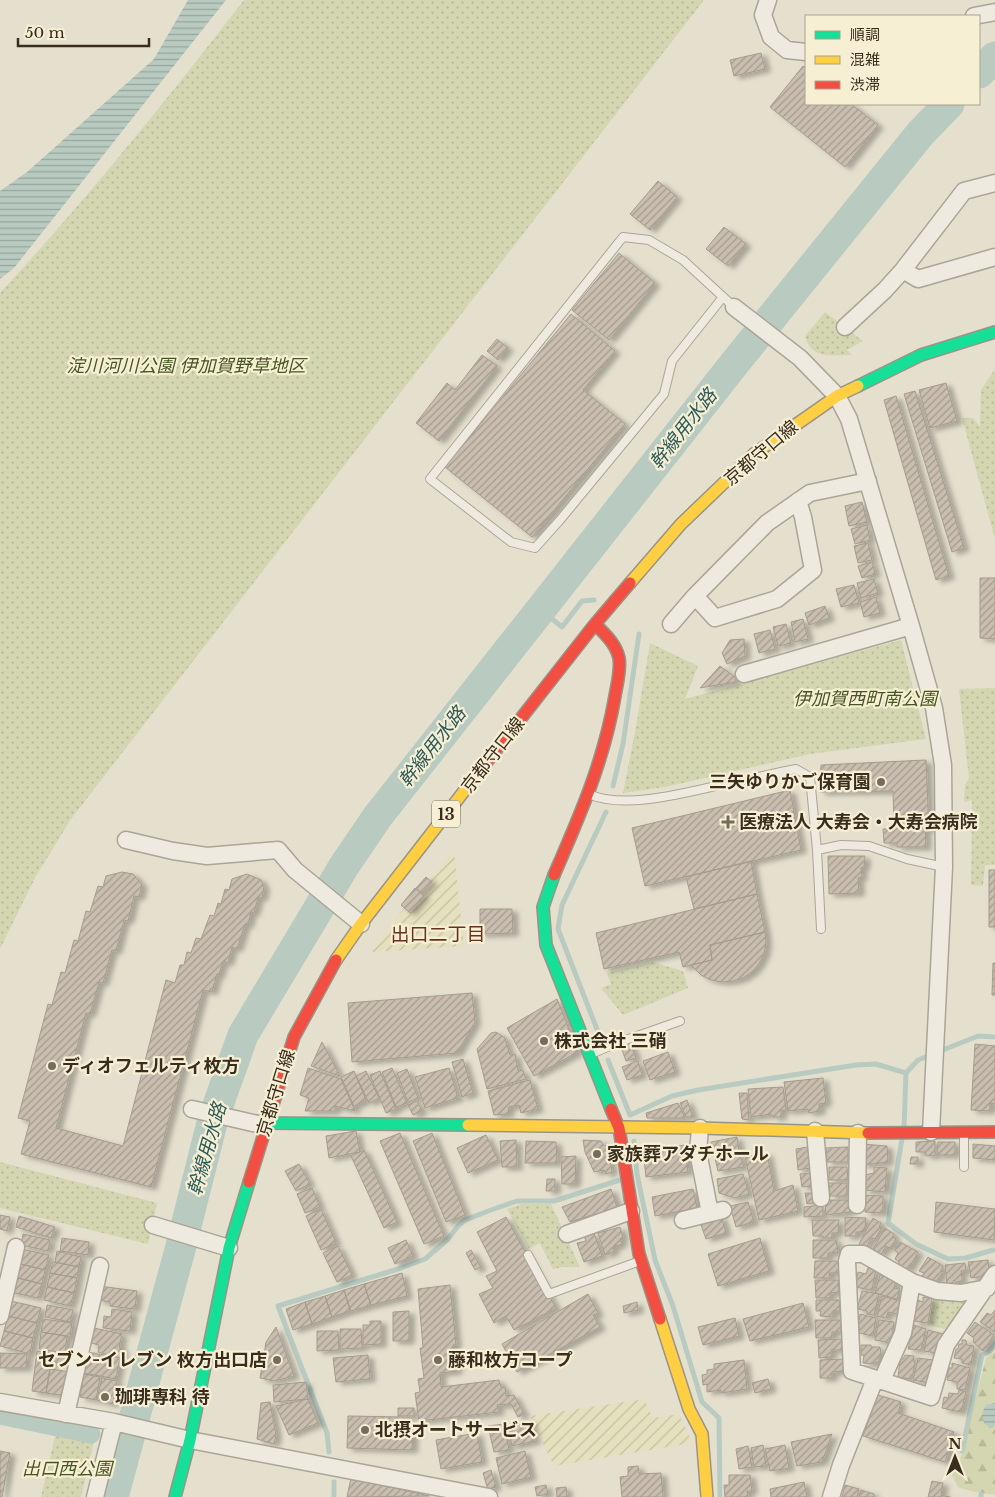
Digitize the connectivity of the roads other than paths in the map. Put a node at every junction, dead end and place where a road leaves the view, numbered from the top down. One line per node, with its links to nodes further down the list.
1 (768, 0): 4 (street)
2 (995, 12): 3 (street)
3 (979, 15)
4 (805, 52)
5 (995, 183): 7 (street)
6 (995, 257): 7 (street)
7 (903, 270): 9 (street)
8 (728, 302): 8 (lane); 11 (street)
9 (845, 327)
10 (995, 332): 11 (street, 京都守口線 / 13)
11 (837, 396): 12 (street); 15 (street, 京都守口線 / 13)
12 (868, 481): 13 (street); 17 (street)
13 (798, 501): 14 (street); 14 (street)
14 (696, 596): 16 (street)
15 (594, 624): 19 (street); 23 (street, 京都守口線 / 13)
16 (671, 624)
17 (911, 626): 18 (street); 22 (street)
18 (744, 674)
19 (589, 794): 21 (lane); 26 (street)
20 (126, 840): 23 (street)
21 (817, 850): 22 (lane); 24 (lane)
22 (944, 867): 32 (street)
23 (356, 920): 28 (street, 京都守口線 / 13)
24 (821, 930)
25 (680, 1021): 26 (lane)
26 (589, 1055): 29 (street)
27 (192, 1109): 28 (street)
28 (262, 1123): 29 (street); 44 (street, 京都守口線 / 13)
29 (619, 1128): 30 (street); 39 (street)
30 (700, 1128): 31 (street); 40 (street)
31 (815, 1131): 35 (street); 37 (street)
32 (931, 1132): 33 (street); 35 (street)
33 (964, 1132): 34 (street); 36 (lane)
34 (995, 1132)
35 (858, 1134): 38 (street)
36 (964, 1167)
37 (821, 1198)
38 (857, 1205)
39 (631, 1211): 42 (street); 46 (street)
40 (683, 1220)
41 (153, 1225): 44 (street)
42 (567, 1234)
43 (16, 1247): 50 (street)
44 (224, 1247): 55 (street, 京都守口線 / 13)
45 (528, 1255): 46 (lane)
46 (641, 1261): 59 (street)
47 (100, 1266): 53 (street)
48 (991, 1281): 49 (street); 51 (street)
49 (912, 1282): 51 (street); 51 (street)
50 (0, 1316)
51 (879, 1379): 60 (street)
52 (0, 1402): 53 (street)
53 (66, 1414): 54 (street)
54 (114, 1422): 55 (street); 56 (street)
55 (190, 1440): 57 (street, 京都守口線 / 13); 58 (street)
56 (95, 1497)
57 (175, 1497)
58 (489, 1497)
59 (707, 1497)
60 (830, 1497)

